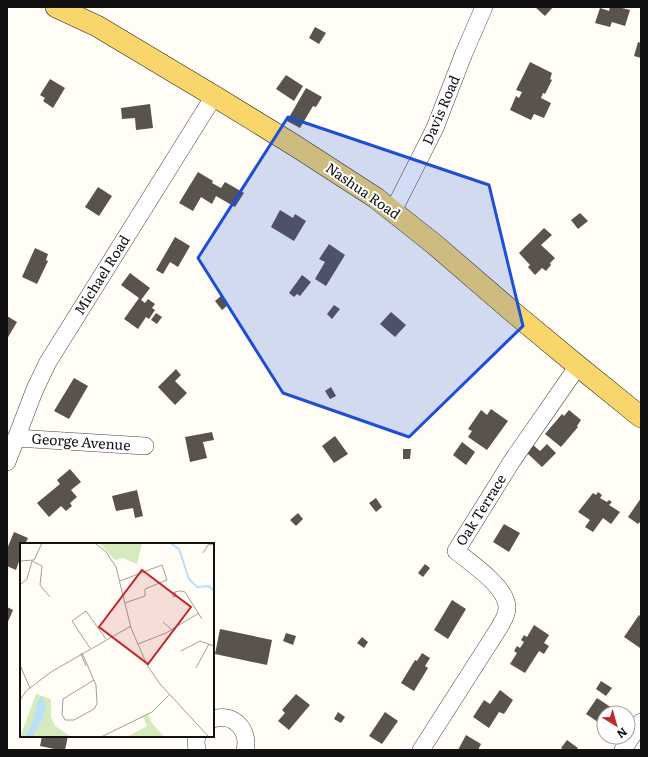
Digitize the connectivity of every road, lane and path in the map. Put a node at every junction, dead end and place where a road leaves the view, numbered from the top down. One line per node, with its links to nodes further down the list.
1 (56, 7): 3 (main road, Nashua Road)
2 (484, 7): 4 (street, Davis Road)
3 (214, 96): 4 (main road, Nashua Road); 7 (street, Michael Road)
4 (393, 211): 5 (main road, Nashua Road)
5 (578, 366): 6 (main road, Nashua Road); 15 (street, Oak Terrace)
6 (641, 417)
7 (16, 438): 8 (street, George Avenue); 9 (street, Michael Road)
8 (145, 446)
9 (7, 462)
10 (214, 719): 14 (street)
11 (641, 722): 16 (street)
12 (197, 737): 13 (street)
13 (197, 750)
14 (245, 750)
15 (421, 750)
16 (623, 750)

